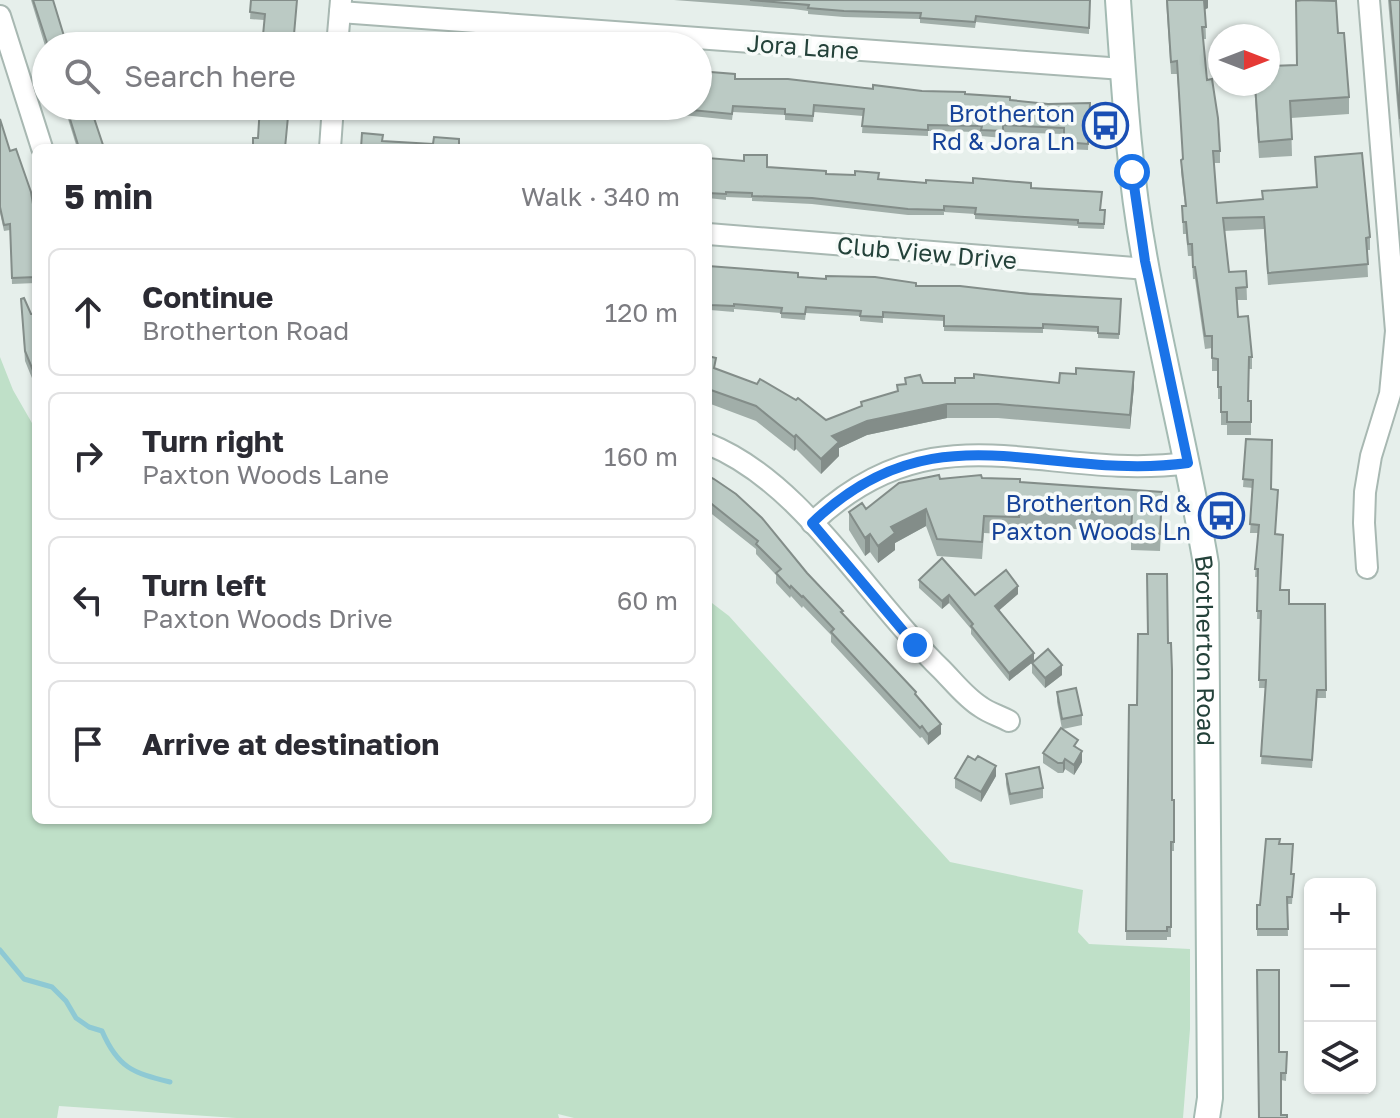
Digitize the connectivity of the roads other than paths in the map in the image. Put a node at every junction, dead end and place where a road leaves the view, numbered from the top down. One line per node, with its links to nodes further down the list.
1 (1118, 0): 8 (street, Brotherton Road)
2 (1369, 0): 19 (street)
3 (340, 6): 5 (street); 6 (street, Jora Lane)
4 (0, 16): 9 (street)
5 (338, 32)
6 (663, 32)
7 (712, 36): 8 (street, Jora Lane)
8 (1123, 69): 15 (street, Brotherton Road)
9 (32, 117)
10 (33, 120): 12 (street)
11 (332, 120): 13 (street)
12 (41, 144)
13 (330, 144)
14 (712, 234): 15 (street, Club View Drive)
15 (1147, 269): 17 (street, Brotherton Road)
16 (712, 446): 18 (street)
17 (1188, 463): 18 (street); 21 (street, Brotherton Road)
18 (812, 523): 20 (street)
19 (1367, 568)
20 (1009, 721)
21 (1207, 1118)

